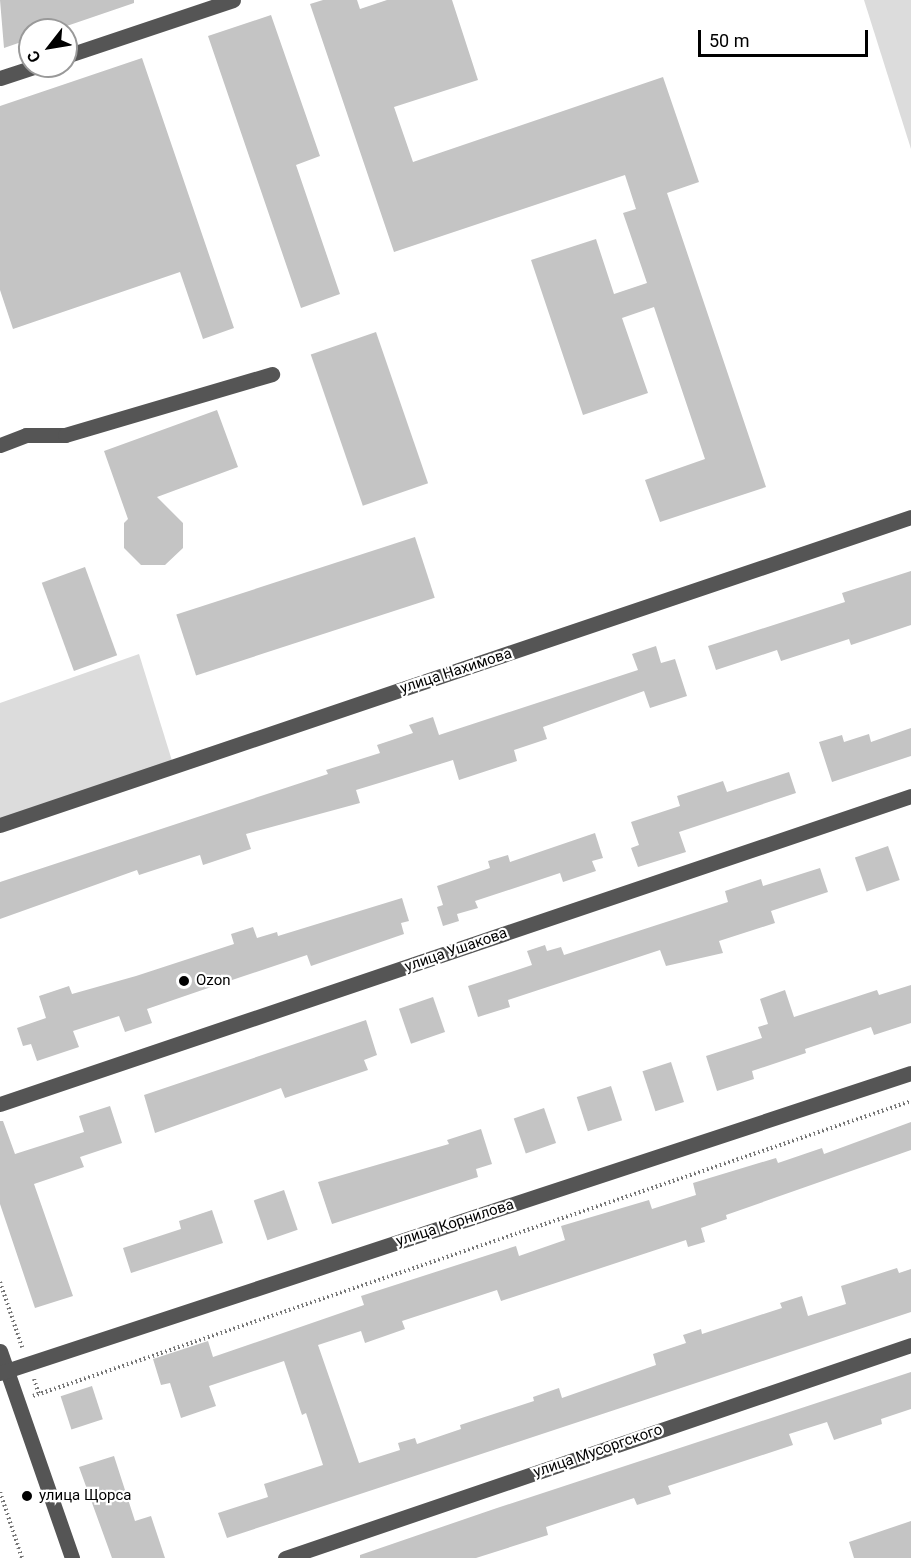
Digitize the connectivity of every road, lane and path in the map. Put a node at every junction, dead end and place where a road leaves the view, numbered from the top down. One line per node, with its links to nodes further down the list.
1 (233, 0): 2 (street)
2 (78, 52)
3 (18, 72): 4 (street)
4 (0, 78)
5 (272, 374): 6 (street)
6 (0, 445)
7 (911, 517): 9 (street, улица Нахимова)
8 (911, 796): 12 (street, улица Ушакова)
9 (0, 825)
10 (911, 1074): 16 (street, улица Корнилова)
11 (911, 1101): 18 (path)
12 (0, 1104)
13 (0, 1282): 16 (path)
14 (911, 1345): 22 (street, улица Мусоргского)
15 (0, 1352): 17 (street)
16 (28, 1364): 17 (street, улица Корнилова)
17 (3, 1372): 18 (street)
18 (17, 1401): 21 (street)
19 (0, 1492): 20 (path)
20 (22, 1558)
21 (72, 1558)
22 (285, 1558)

